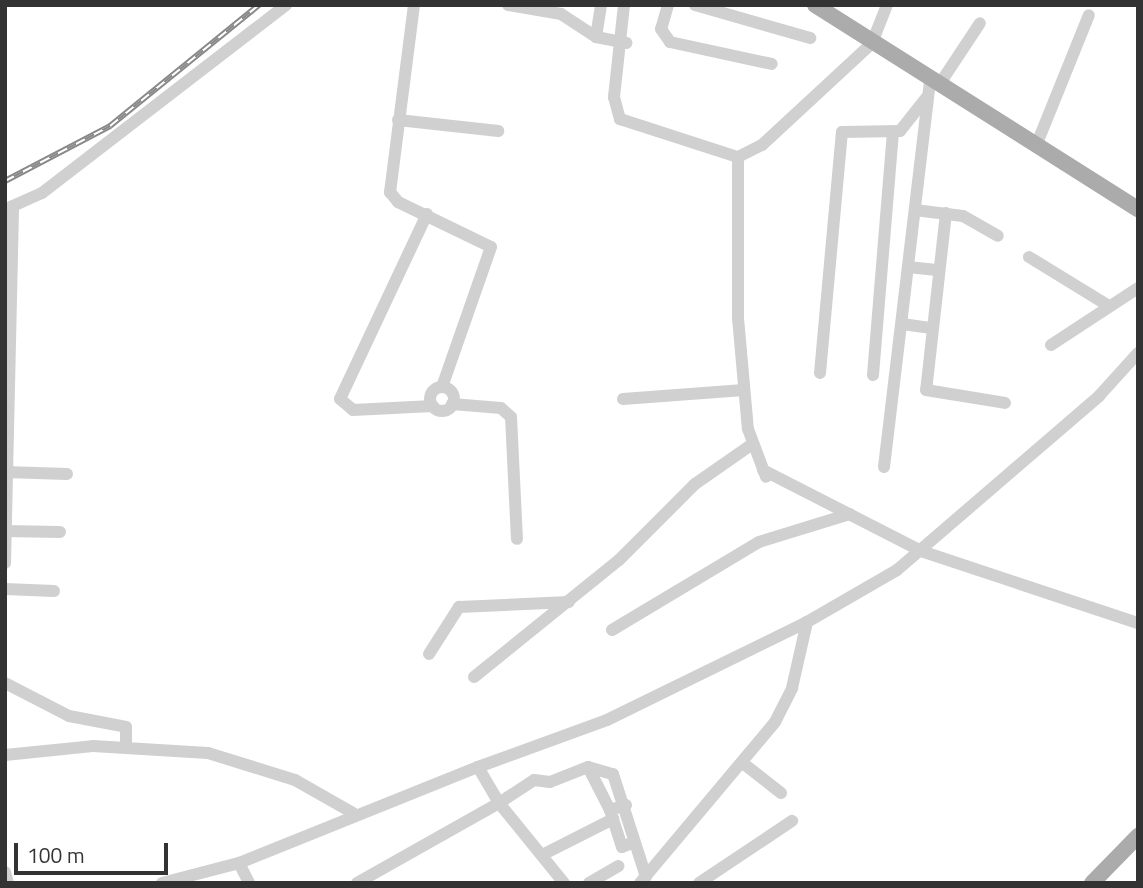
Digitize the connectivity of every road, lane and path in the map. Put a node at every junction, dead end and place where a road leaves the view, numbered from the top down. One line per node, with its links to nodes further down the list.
1 (286, 5): 24 (street)
2 (414, 5): 19 (street)
3 (508, 5): 13 (street)
4 (601, 5): 13 (street)
5 (624, 5): 15 (street)
6 (631, 5): 15 (street)
7 (668, 5): 17 (street)
8 (695, 5): 14 (street)
9 (815, 5): 16 (main road)
10 (887, 5): 16 (street)
11 (1088, 15): 22 (street)
12 (980, 23): 18 (street)
13 (596, 37): 15 (street)
14 (810, 38)
15 (623, 43): 23 (street)
16 (872, 43): 18 (main road); 23 (street)
17 (772, 64)
18 (932, 87): 21 (street); 22 (main road); 26 (street)
19 (398, 120): 20 (street); 28 (street)
20 (498, 131)
21 (892, 134): 39 (street); 40 (street)
22 (1036, 146): 25 (main road)
23 (738, 157): 42 (street)
24 (9, 208): 47 (street)
25 (1138, 209)
26 (915, 211): 27 (street); 31 (street)
27 (946, 213): 29 (street); 32 (street)
28 (427, 214): 41 (street); 46 (street)
29 (998, 236)
30 (1029, 257): 34 (street)
31 (908, 267): 32 (street); 35 (street)
32 (939, 270): 36 (street)
33 (1138, 288): 34 (street)
34 (1109, 306): 37 (street)
35 (902, 324): 36 (street); 49 (street)
36 (932, 328): 44 (street)
37 (1051, 345)
38 (1138, 353): 56 (street)
39 (820, 373)
40 (873, 375)
41 (442, 387): 45 (street); 46 (street)
42 (744, 390): 43 (street); 48 (street)
43 (623, 399)
44 (1005, 403)
45 (452, 404): 46 (street); 55 (street)
46 (433, 406)
47 (7, 415): 50 (street)
48 (751, 445): 52 (street); 60 (street)
49 (884, 467)
50 (6, 472): 51 (street); 53 (street)
51 (67, 474)
52 (850, 514): 56 (street); 63 (street)
53 (6, 531): 54 (street); 57 (street)
54 (60, 532)
55 (517, 539)
56 (920, 551): 61 (street); 62 (street)
57 (5, 563)
58 (5, 589): 59 (street)
59 (54, 592)
60 (569, 602): 64 (street); 65 (street)
61 (807, 622): 69 (street); 70 (street)
62 (1138, 623)
63 (612, 629)
64 (429, 654)
65 (474, 677)
66 (8, 686): 67 (street)
67 (126, 747): 68 (street); 75 (street)
68 (5, 755)
69 (744, 764): 72 (street); 84 (street)
70 (478, 767): 73 (street); 75 (street)
71 (588, 767): 73 (street); 74 (street); 76 (street)
72 (781, 793)
73 (499, 803): 80 (street); 88 (street)
74 (626, 805): 76 (street); 79 (street)
75 (353, 813): 81 (street)
76 (611, 814): 79 (street); 80 (street)
77 (792, 821): 91 (street)
78 (1138, 836): 92 (main road)
79 (632, 843): 84 (street)
80 (542, 855): 89 (street)
81 (239, 863): 86 (street); 87 (street)
82 (618, 866): 90 (street)
83 (5, 872): 85 (street)
84 (643, 880)
85 (8, 883)
86 (163, 883)
87 (249, 883)
88 (357, 883)
89 (564, 883)
90 (589, 883)
91 (698, 883)
92 (1093, 883)

